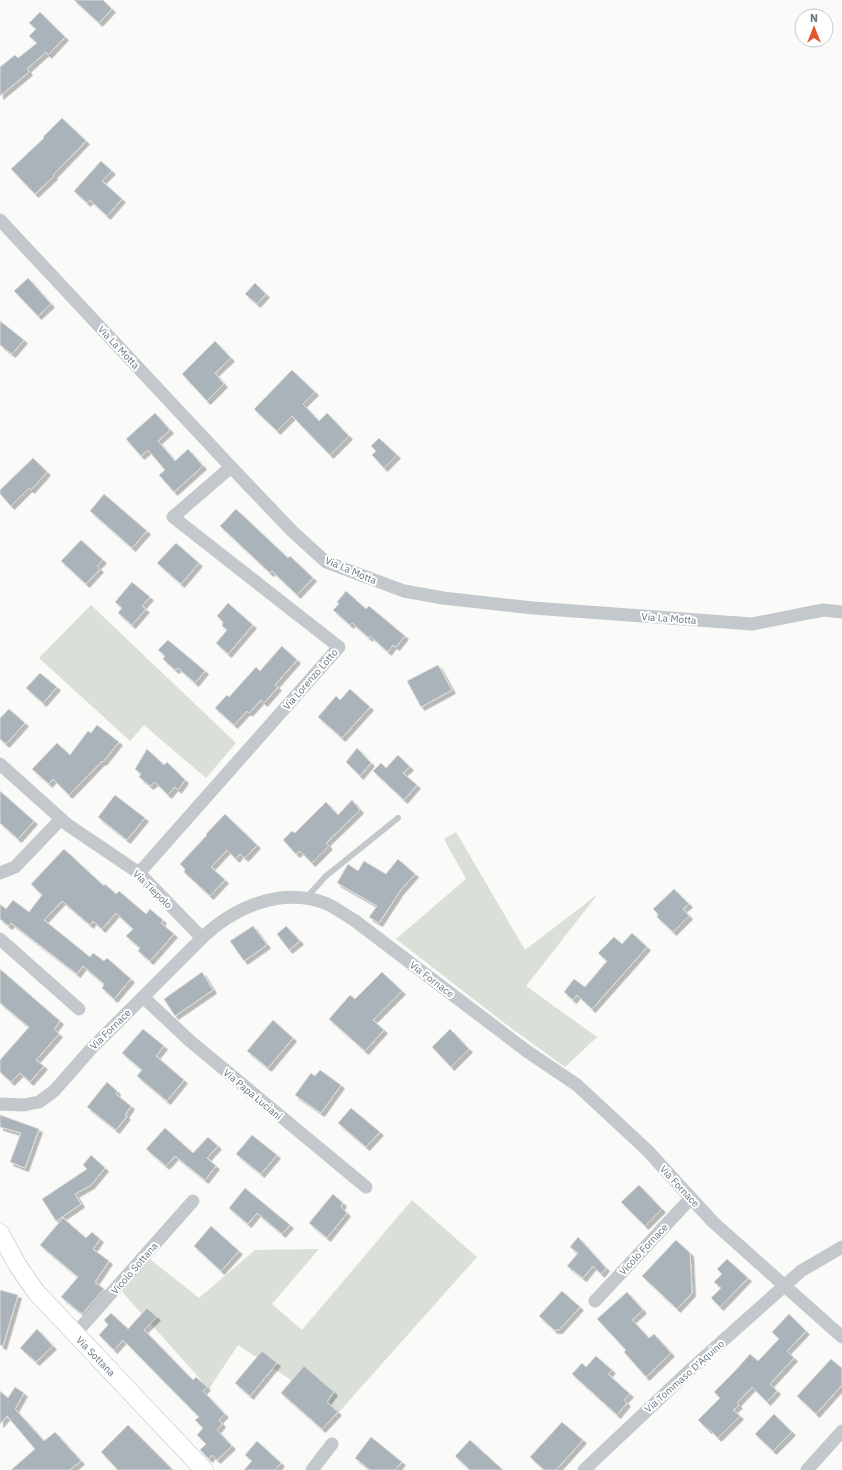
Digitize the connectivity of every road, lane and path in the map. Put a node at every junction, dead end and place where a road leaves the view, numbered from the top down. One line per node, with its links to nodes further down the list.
1 (0, 220): 2 (street, Via La Motta)
2 (231, 467): 3 (street, Via La Motta); 8 (street, Via Lorenzo Lotto)
3 (842, 612)
4 (0, 764): 6 (street, Via Tiepolo)
5 (398, 818): 9 (lane)
6 (61, 819): 7 (street); 8 (street, Via Tiepolo)
7 (0, 873)
8 (139, 873): 10 (street, Via Tiepolo)
9 (306, 899): 10 (street, Via Fornace); 16 (street, Via Fornace)
10 (202, 938): 12 (street, Via Fornace)
11 (0, 939): 13 (street)
12 (142, 997): 14 (street, Via Fornace); 15 (street, Via Papa Luciani)
13 (79, 1009)
14 (0, 1104)
15 (366, 1187)
16 (692, 1198): 20 (street, Via Fornace); 21 (street, Vicolo Fornace)
17 (193, 1201): 22 (street, Vicolo Sottana)
18 (0, 1234): 22 (street, Via Sottana)
19 (842, 1247): 20 (street)
20 (785, 1285): 23 (street, Via Fornace); 28 (street, Via Tommaso D'Aquino)
21 (595, 1301)
22 (75, 1334): 26 (street, Via Sottana)
23 (842, 1337)
24 (842, 1431): 29 (street)
25 (332, 1444): 27 (street)
26 (204, 1470)
27 (312, 1470)
28 (584, 1470)
29 (807, 1470)

